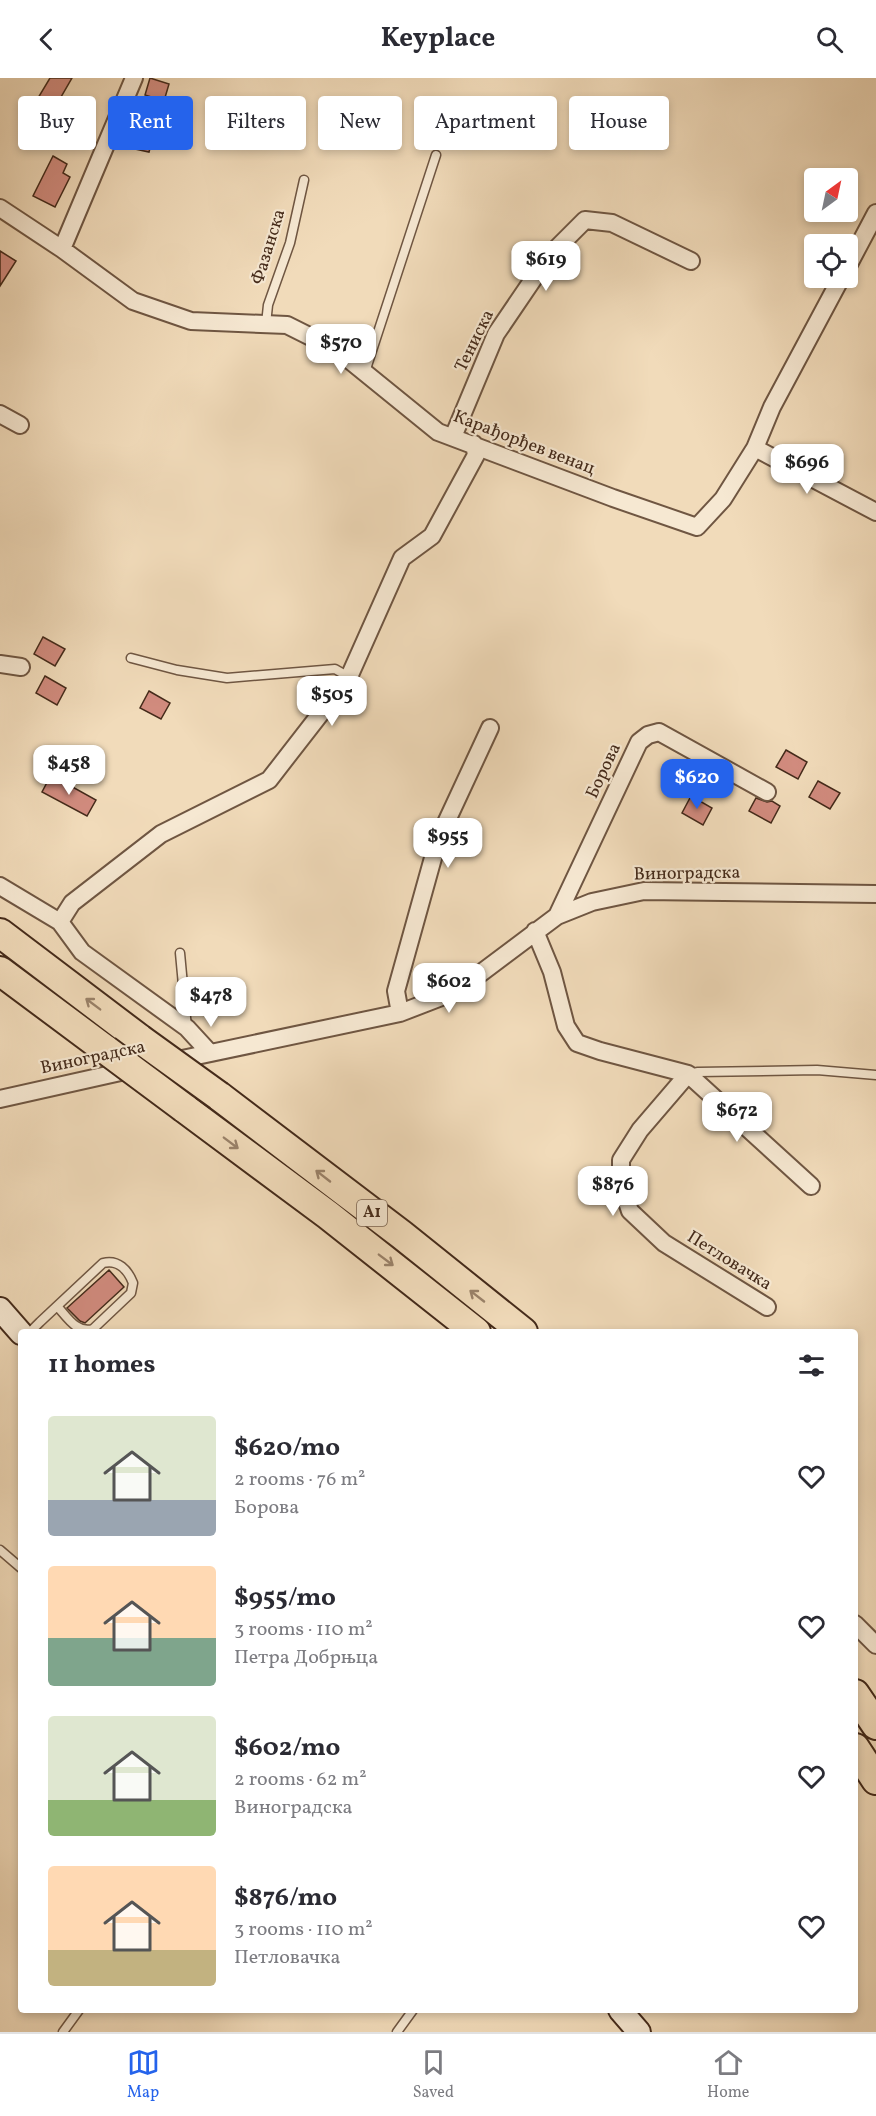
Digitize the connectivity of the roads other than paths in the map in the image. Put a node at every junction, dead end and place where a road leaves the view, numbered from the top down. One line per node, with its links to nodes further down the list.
1 (134, 78): 7 (street)
2 (436, 155): 11 (lane)
3 (304, 180): 10 (lane, Фазанска)
4 (0, 208): 7 (street, Карађорђев венац)
5 (876, 213): 6 (street)
6 (858, 247)
7 (62, 249): 10 (street, Карађорђев венац)
8 (691, 261): 14 (street, Тениска)
9 (836, 288): 16 (street, Карађорђев венац)
10 (266, 324): 11 (street, Карађорђев венац)
11 (365, 372): 14 (street, Карађорђев венац)
12 (0, 414): 13 (street)
13 (20, 425)
14 (453, 437): 15 (street, Карађорђев венац)
15 (474, 444): 16 (street, Карађорђев венац); 21 (street)
16 (755, 448): 17 (street)
17 (876, 512)
18 (131, 658): 21 (lane)
19 (0, 664): 20 (street)
20 (21, 667)
21 (349, 677): 27 (street)
22 (490, 728): 32 (street)
23 (767, 792): 26 (street, Борова)
24 (0, 886): 27 (street)
25 (876, 894): 26 (street, Виноградска)
26 (557, 915): 28 (street, Виноградска)
27 (60, 922): 33 (street)
28 (535, 931): 32 (street, Виноградска); 35 (street)
29 (0, 933): 46 (highway, A1, one-way to 29, bridge)
30 (180, 953): 33 (lane)
31 (0, 971): 45 (highway, A1, one-way to 45, bridge)
32 (400, 1013): 34 (street, Виноградска)
33 (187, 1028): 34 (street)
34 (210, 1053): 37 (street, Виноградска)
35 (688, 1074): 36 (lane); 38 (street); 40 (street, Петловачка)
36 (876, 1075)
37 (0, 1099)
38 (811, 1186)
39 (57, 1306): 42 (lane); 43 (lane); 44 (lane)
40 (767, 1307)
41 (0, 1309): 47 (street)
42 (33, 1329)
43 (80, 1329)
44 (93, 1329)
45 (472, 1329)
46 (519, 1329)
47 (18, 1330)
48 (0, 1550): 49 (lane)
49 (18, 1565)
50 (858, 1627): 51 (street)
51 (875, 1642)
52 (858, 1698): 53 (highway)
53 (876, 1725)
54 (858, 1753): 55 (highway)
55 (876, 1780)
56 (77, 2013): 59 (lane)
57 (411, 2013): 60 (lane)
58 (623, 2013): 61 (street)
59 (63, 2032)
60 (397, 2032)
61 (639, 2032)

